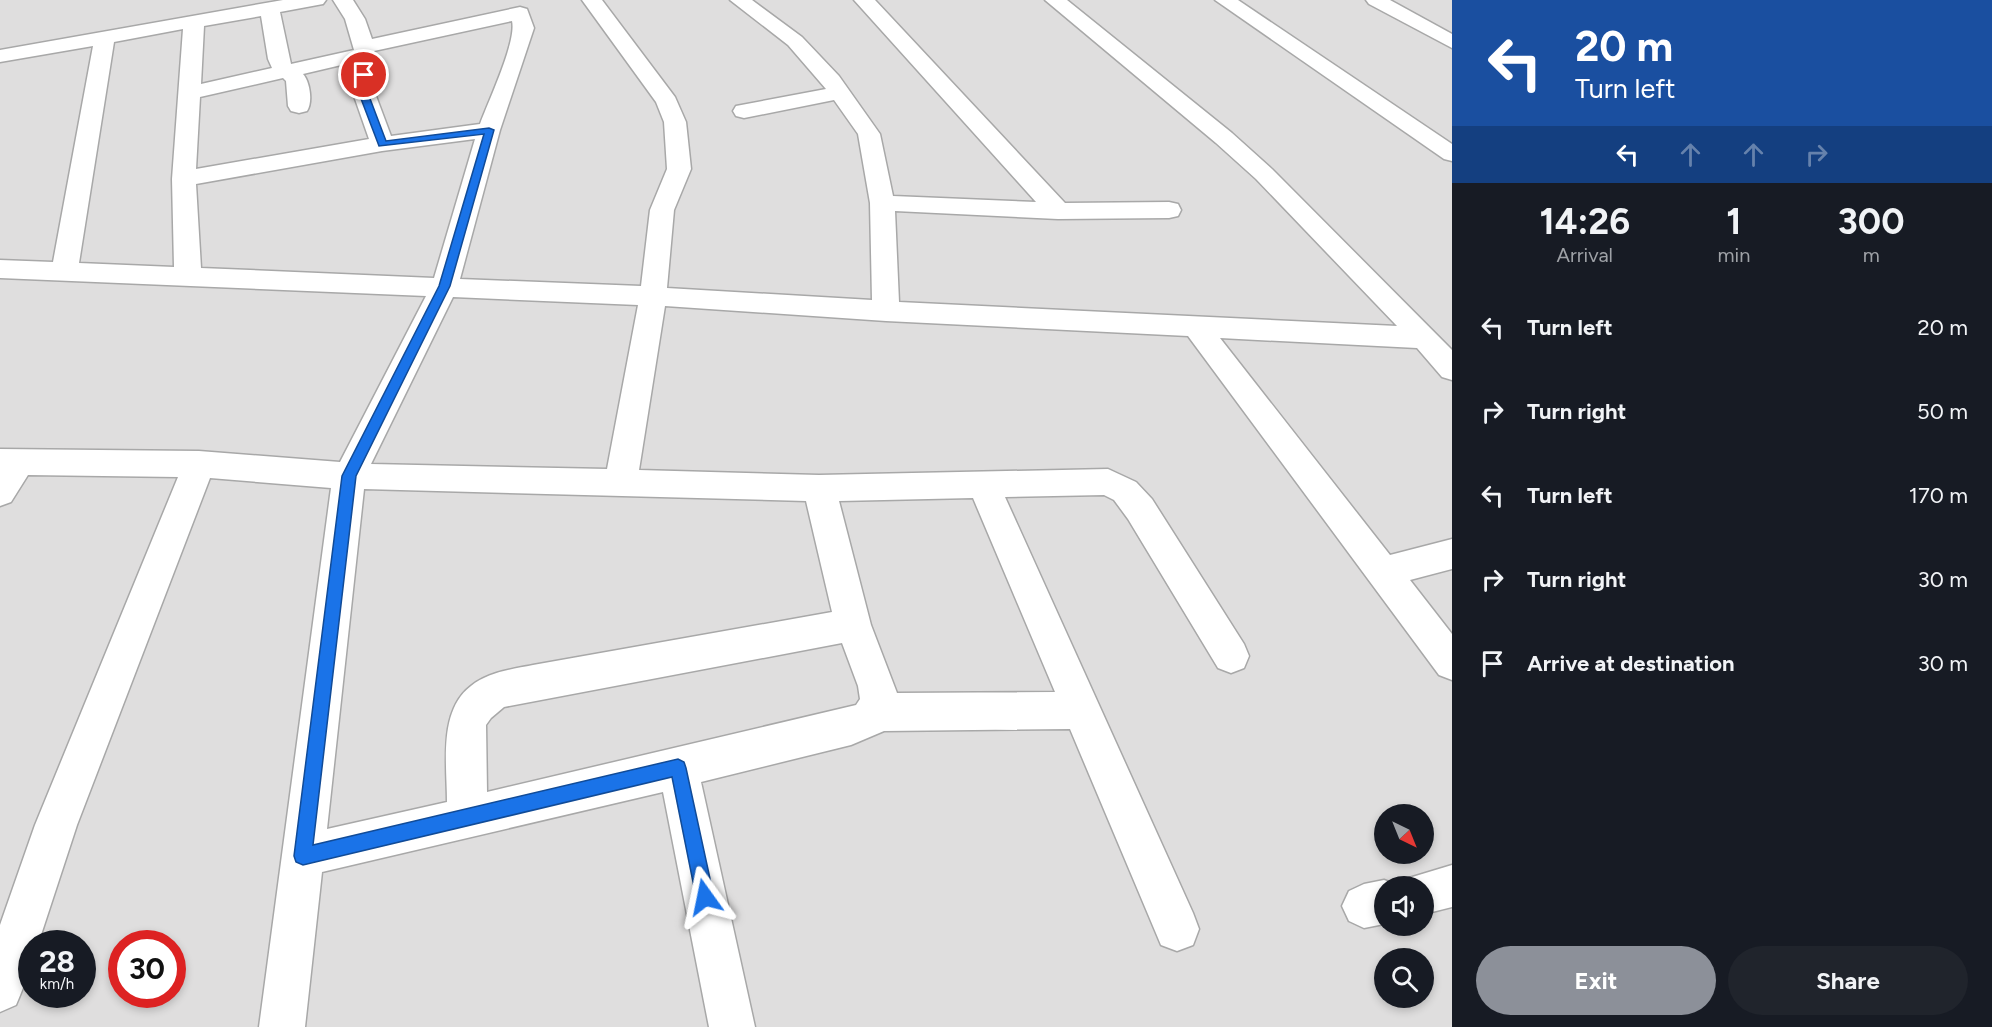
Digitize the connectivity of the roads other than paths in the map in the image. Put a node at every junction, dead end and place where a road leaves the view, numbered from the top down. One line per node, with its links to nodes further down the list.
1 (316, 0): 11 (street)
2 (343, 0): 15 (street)
3 (592, 0): 33 (street)
4 (740, 0): 19 (street)
5 (864, 0): 28 (street)
6 (1055, 0): 36 (street)
7 (1225, 0): 24 (street)
8 (1409, 0): 9 (street)
9 (1383, 4): 14 (street)
10 (522, 6): 15 (street); 22 (street)
11 (269, 8): 12 (street); 17 (street)
12 (194, 21): 13 (street); 18 (street)
13 (105, 37): 16 (street); 30 (street)
14 (1452, 42)
15 (363, 50): 17 (street); 23 (street)
16 (0, 56)
17 (286, 71): 18 (street); 20 (street)
18 (189, 93): 25 (street)
19 (839, 93): 21 (street); 26 (street)
20 (299, 106)
21 (744, 111)
22 (489, 130): 23 (street); 32 (street)
23 (382, 144): 25 (street)
24 (1452, 154)
25 (184, 179): 31 (street)
26 (882, 203): 28 (street); 34 (street)
27 (1169, 210): 28 (street)
28 (1058, 211)
29 (0, 269): 30 (street)
30 (64, 272): 31 (street)
31 (188, 277): 32 (street)
32 (445, 286): 33 (street); 40 (street)
33 (652, 296): 34 (street); 41 (street)
34 (886, 311): 35 (street)
35 (1196, 327): 36 (street); 46 (street)
36 (1425, 338): 37 (street)
37 (1452, 369)
38 (9, 463): 39 (street); 44 (street)
39 (199, 464): 40 (street); 58 (street)
40 (349, 476): 41 (street); 54 (street)
41 (621, 482): 43 (street)
42 (983, 484): 43 (street); 48 (street); 50 (street)
43 (819, 488): 47 (street)
44 (0, 493)
45 (1452, 554): 46 (street)
46 (1383, 572): 49 (street)
47 (853, 625): 51 (street); 53 (street)
48 (1231, 656)
49 (1452, 663)
50 (1083, 710): 51 (street); 57 (street)
51 (875, 712): 52 (street)
52 (678, 768): 53 (street); 60 (street)
53 (467, 817): 54 (street)
54 (303, 856): 59 (street)
55 (1452, 886): 56 (street)
56 (1434, 890)
57 (1177, 929)
58 (0, 989)
59 (282, 1027)
60 (732, 1027)

